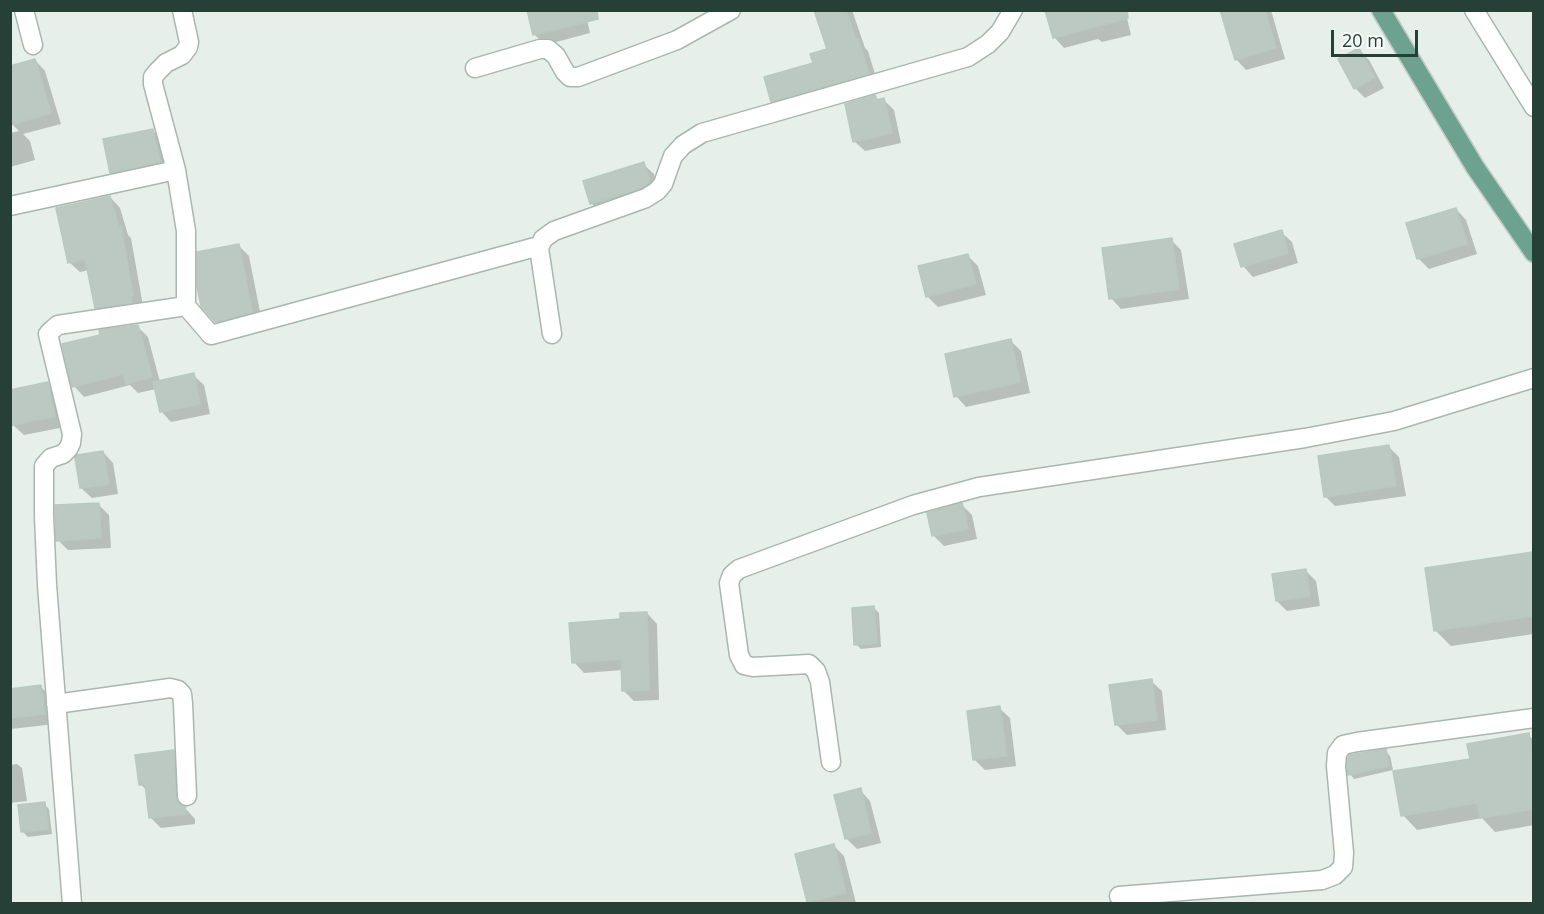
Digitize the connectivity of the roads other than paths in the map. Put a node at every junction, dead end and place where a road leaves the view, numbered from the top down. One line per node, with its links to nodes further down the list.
1 (24, 10): 7 (street)
2 (182, 10): 10 (street)
3 (730, 10): 8 (street)
4 (1013, 10): 12 (street)
5 (1381, 10): 13 (main road)
6 (1474, 10): 9 (street)
7 (33, 45)
8 (475, 68)
9 (1533, 107)
10 (176, 170): 11 (street); 14 (street)
11 (10, 206)
12 (539, 248): 14 (street); 15 (street)
13 (1533, 253)
14 (186, 306): 17 (street)
15 (552, 334)
16 (1533, 378): 19 (street)
17 (56, 705): 20 (street); 22 (street)
18 (1533, 718): 21 (street)
19 (831, 762)
20 (187, 796)
21 (1119, 896)
22 (72, 903)

